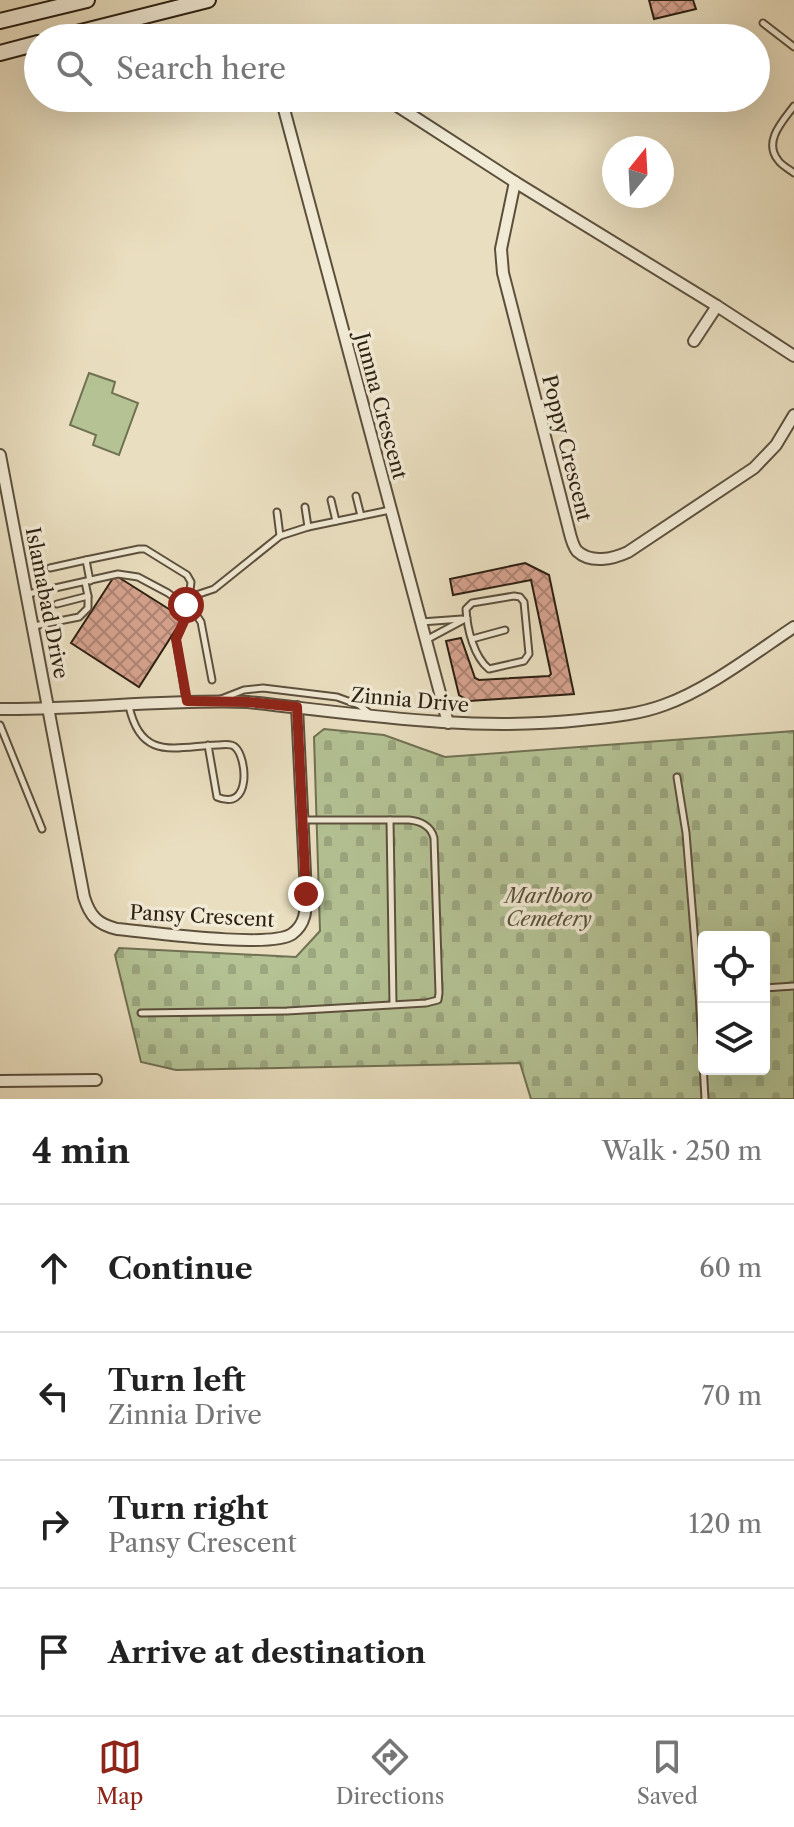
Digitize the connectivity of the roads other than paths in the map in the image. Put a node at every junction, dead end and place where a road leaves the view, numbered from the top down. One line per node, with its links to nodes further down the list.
1 (87, 0): 3 (main road)
2 (208, 0): 4 (main road)
3 (0, 21)
4 (113, 24)
5 (770, 28): 7 (lane)
6 (24, 47): 8 (main road)
7 (794, 47)
8 (0, 53)
9 (794, 106): 12 (lane)
10 (285, 112): 22 (street, Jumna Crescent)
11 (407, 112): 13 (street)
12 (794, 173)
13 (515, 182): 14 (street); 17 (street, Poppy Crescent)
14 (717, 306): 15 (street); 16 (street)
15 (694, 341)
16 (794, 356)
17 (794, 415)
18 (0, 457): 31 (street, Islamabad Drive)
19 (356, 496): 24 (lane)
20 (331, 500): 25 (lane)
21 (305, 507): 26 (lane)
22 (390, 510): 24 (lane); 37 (street, Jumna Crescent)
23 (277, 512): 27 (lane)
24 (361, 516): 25 (lane)
25 (336, 521): 26 (lane)
26 (308, 527): 27 (lane)
27 (280, 536): 33 (lane)
28 (86, 560): 29 (lane); 30 (lane); 33 (lane)
29 (50, 568)
30 (87, 581): 31 (lane); 32 (lane); 35 (lane)
31 (27, 595): 38 (street, Islamabad Drive)
32 (88, 596): 34 (lane); 38 (lane)
33 (190, 597): 35 (lane)
34 (57, 604)
35 (188, 607): 43 (lane); 44 (lane)
36 (467, 618): 37 (lane); 41 (lane); 41 (lane); 42 (lane)
37 (421, 622): 42 (street, Jumna Crescent)
38 (33, 626): 49 (street, Islamabad Drive)
39 (505, 630): 41 (lane)
40 (793, 631): 51 (street, Zinnia Drive)
41 (472, 639)
42 (426, 640): 51 (street, Jumna Crescent)
43 (212, 680)
44 (187, 701): 45 (street, Zinnia Drive); 46 (street, Zinnia Drive)
45 (217, 701): 47 (street, Zinnia Drive); 50 (lane)
46 (129, 705): 49 (street, Zinnia Drive); 53 (lane)
47 (297, 707): 50 (street, Zinnia Drive); 55 (street, Pansy Crescent)
48 (0, 709): 49 (street, Zinnia Drive)
49 (49, 710): 55 (street, Pansy Crescent)
50 (372, 715): 51 (street, Zinnia Drive)
51 (448, 723)
52 (0, 725): 57 (lane)
53 (208, 745): 53 (lane)
54 (677, 777): 58 (lane)
55 (302, 820): 56 (lane)
56 (390, 820): 62 (lane); 62 (lane)
57 (42, 829)
58 (698, 961)
59 (794, 986): 60 (lane)
60 (770, 988)
61 (701, 1003): 66 (lane)
62 (393, 1004): 63 (lane)
63 (141, 1013)
64 (96, 1080): 65 (street)
65 (0, 1081)
66 (705, 1099)

